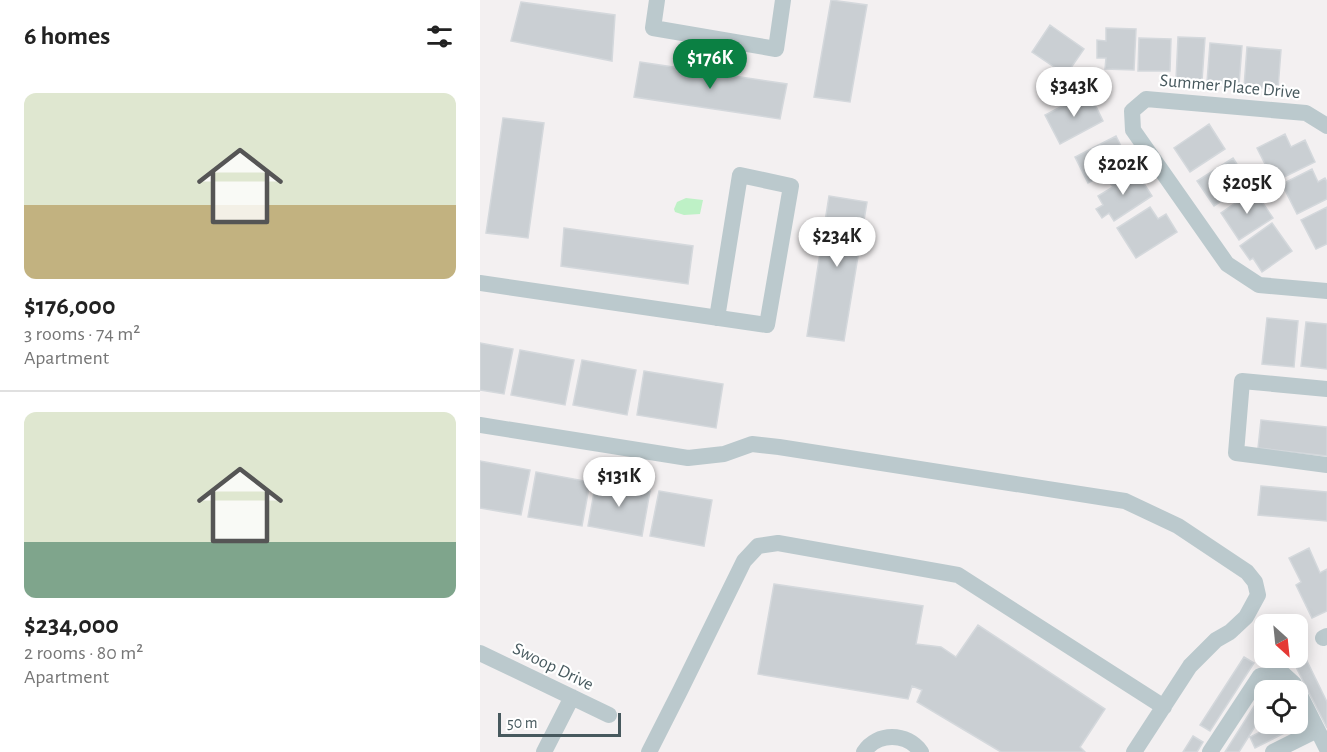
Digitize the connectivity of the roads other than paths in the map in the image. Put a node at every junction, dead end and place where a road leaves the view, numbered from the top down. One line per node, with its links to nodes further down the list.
1 (657, 0): 2 (street)
2 (783, 0)
3 (1327, 126): 5 (street, Summer Place Drive)
4 (480, 283): 6 (street)
5 (1327, 291)
6 (717, 318): 6 (street)
7 (1327, 390): 9 (street)
8 (480, 425): 15 (street)
9 (1327, 465)
10 (480, 653): 14 (street, Swoop Drive)
11 (1257, 680): 12 (street)
12 (1290, 680)
13 (1254, 685): 25 (street)
14 (572, 697): 17 (street, Swoop Drive); 20 (street)
15 (1164, 707): 21 (street); 24 (street)
16 (1308, 712): 18 (street)
17 (609, 715)
18 (1317, 730): 19 (street); 26 (street)
19 (1327, 748)
20 (544, 752)
21 (649, 752)
22 (864, 752): 23 (street)
23 (921, 752)
24 (1134, 752)
25 (1210, 752)
26 (1273, 752)

